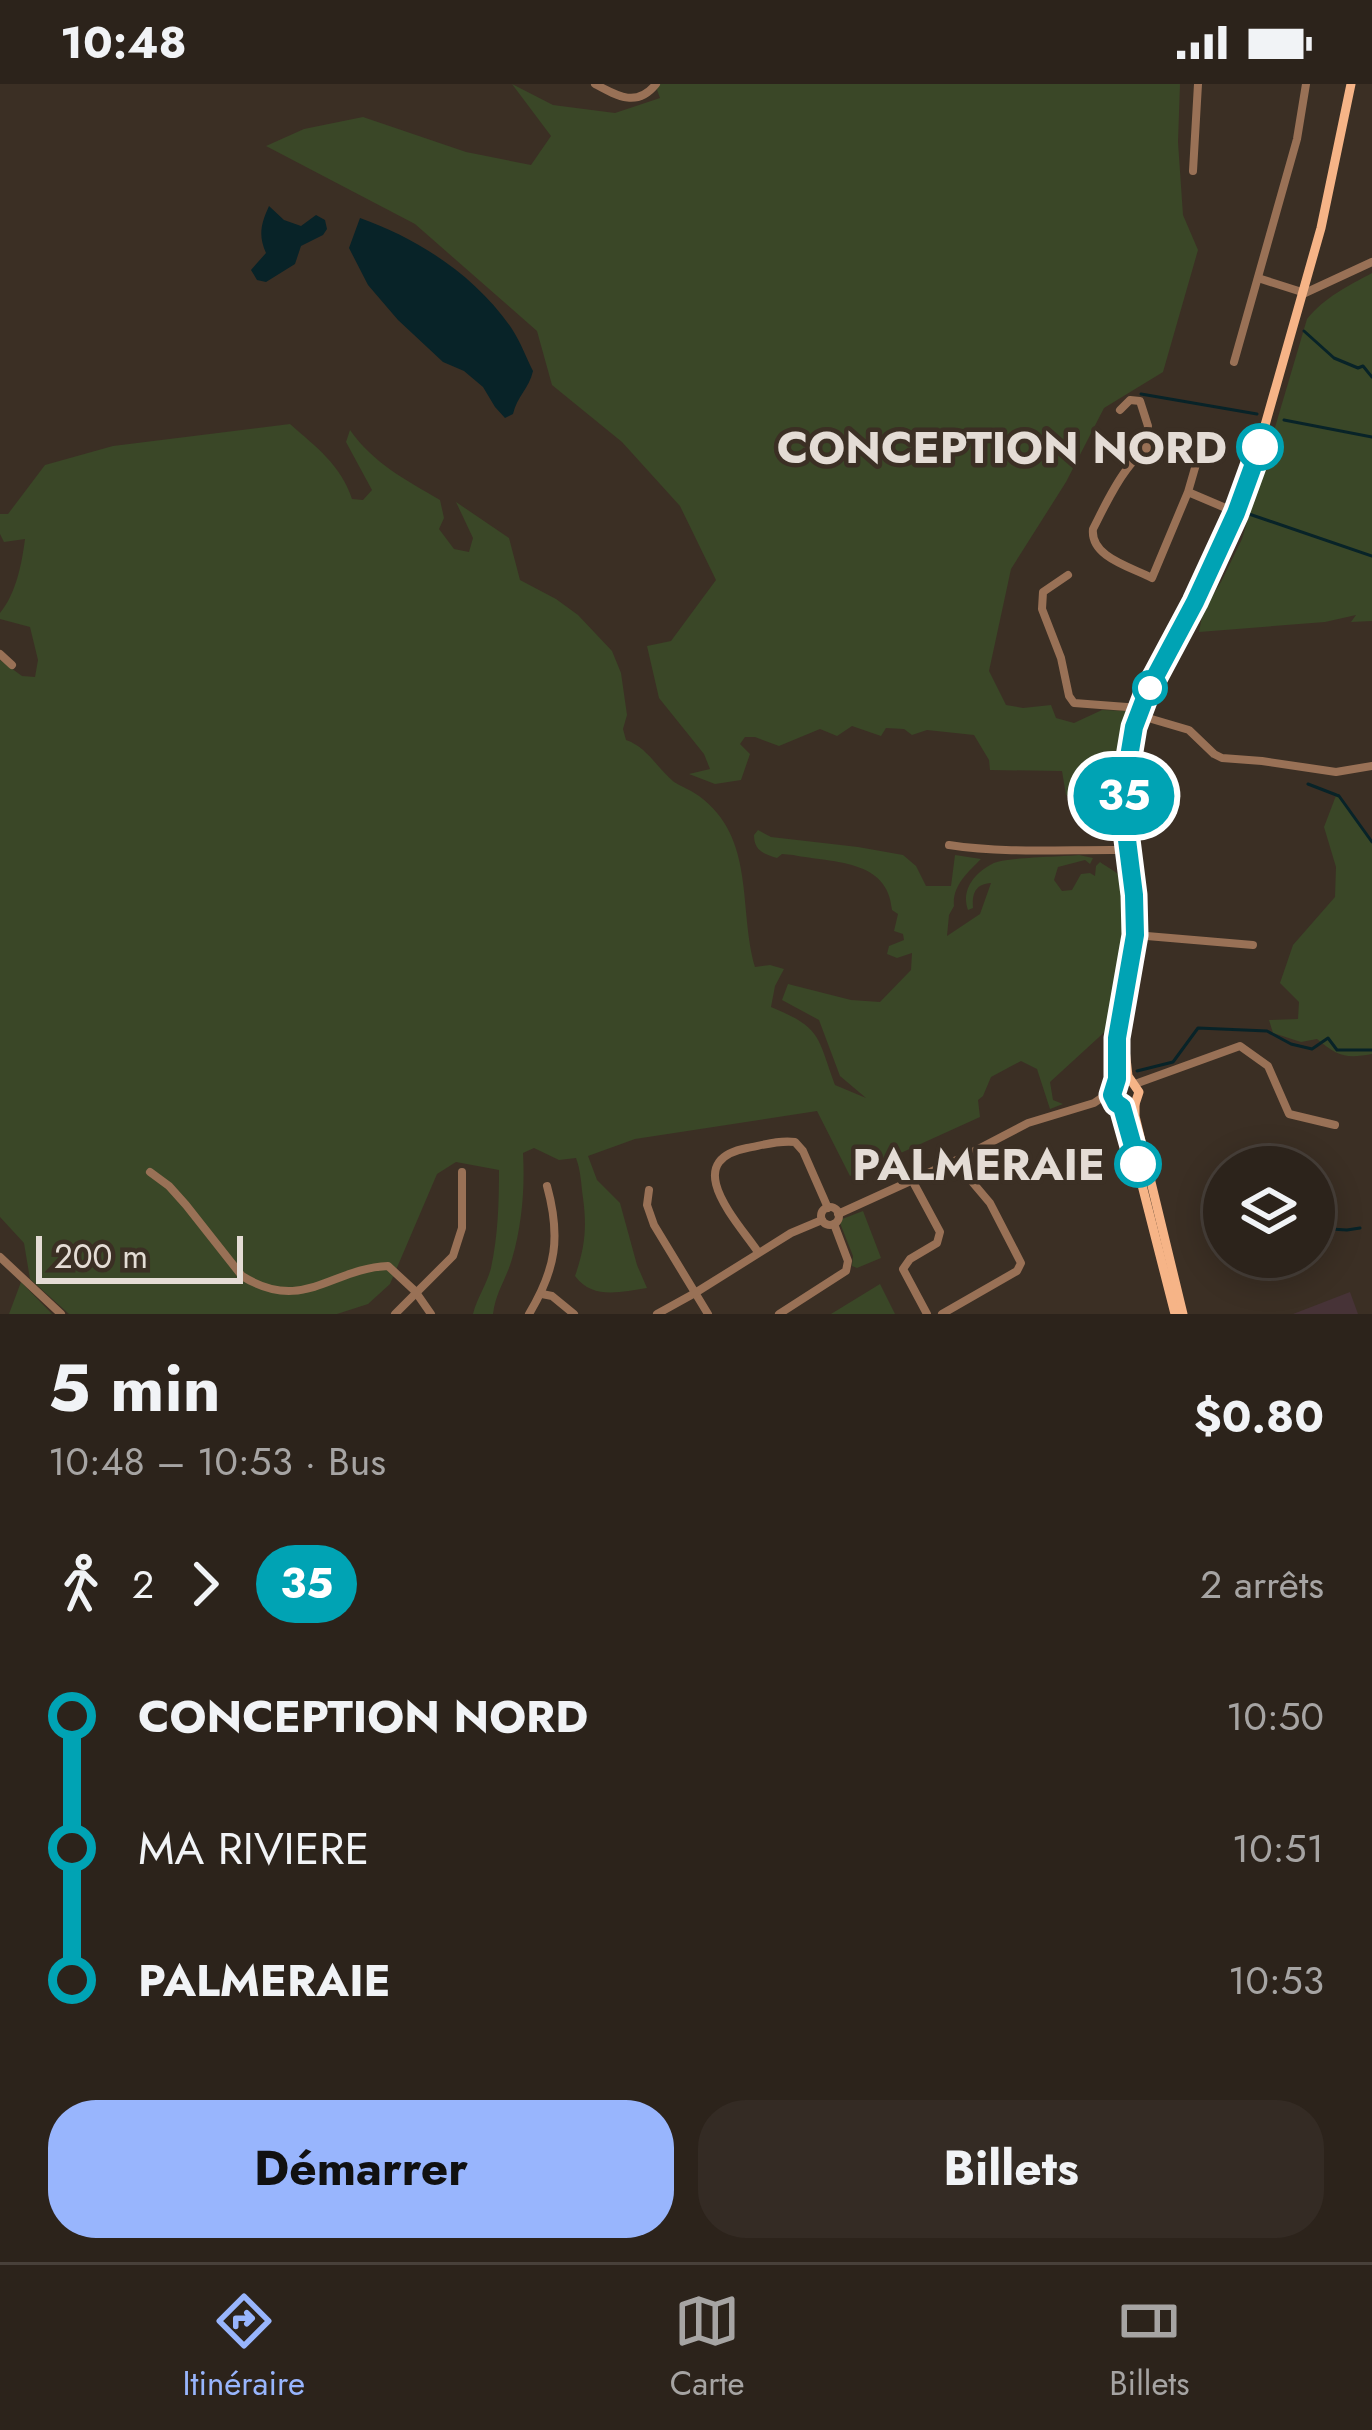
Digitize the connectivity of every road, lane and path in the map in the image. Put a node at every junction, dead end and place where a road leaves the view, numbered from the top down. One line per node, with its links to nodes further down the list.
1 (595, 84): 2 (street)
2 (656, 84)
3 (1198, 84): 6 (street)
4 (1306, 84): 8 (street)
5 (1351, 84): 9 (main road)
6 (1193, 171)
7 (1372, 262): 9 (street)
8 (1258, 278): 9 (street); 10 (street)
9 (1305, 293): 14 (main road)
10 (1234, 362)
11 (1120, 410): 12 (street)
12 (1144, 448): 13 (street); 13 (street)
13 (1188, 492): 14 (street)
14 (1236, 513): 18 (main road)
15 (1068, 575): 18 (street)
16 (0, 654): 17 (street)
17 (12, 665)
18 (1141, 713): 19 (street); 21 (main road)
19 (1372, 766)
20 (949, 845): 21 (street)
21 (1128, 850): 22 (main road)
22 (1135, 935): 23 (street); 24 (main road)
23 (1253, 945)
24 (1121, 1009): 25 (main road); 26 (main road)
25 (1114, 1088): 26 (main road); 27 (street); 28 (main road)
26 (1135, 1092): 28 (main road); 29 (street); 55 (main road)
27 (1094, 1103): 28 (street); 30 (street)
28 (1119, 1105): 55 (main road)
29 (1335, 1125)
30 (959, 1159): 33 (street); 54 (street)
31 (151, 1172): 42 (street)
32 (462, 1172): 42 (street)
33 (912, 1180): 37 (street); 53 (street)
34 (547, 1186): 43 (street)
35 (650, 1190): 44 (street)
36 (828, 1208): 37 (street); 38 (street); 40 (street)
37 (838, 1214): 39 (street)
38 (822, 1220): 39 (street); 40 (street)
39 (834, 1224): 52 (street)
40 (758, 1252): 44 (street)
41 (0, 1257): 45 (street)
42 (415, 1292): 46 (street); 47 (street)
43 (542, 1294): 48 (street); 49 (street)
44 (695, 1294): 50 (street); 51 (street)
45 (61, 1314)
46 (395, 1314)
47 (431, 1314)
48 (529, 1314)
49 (574, 1314)
50 (656, 1314)
51 (708, 1314)
52 (778, 1314)
53 (927, 1314)
54 (942, 1314)
55 (1179, 1314)

